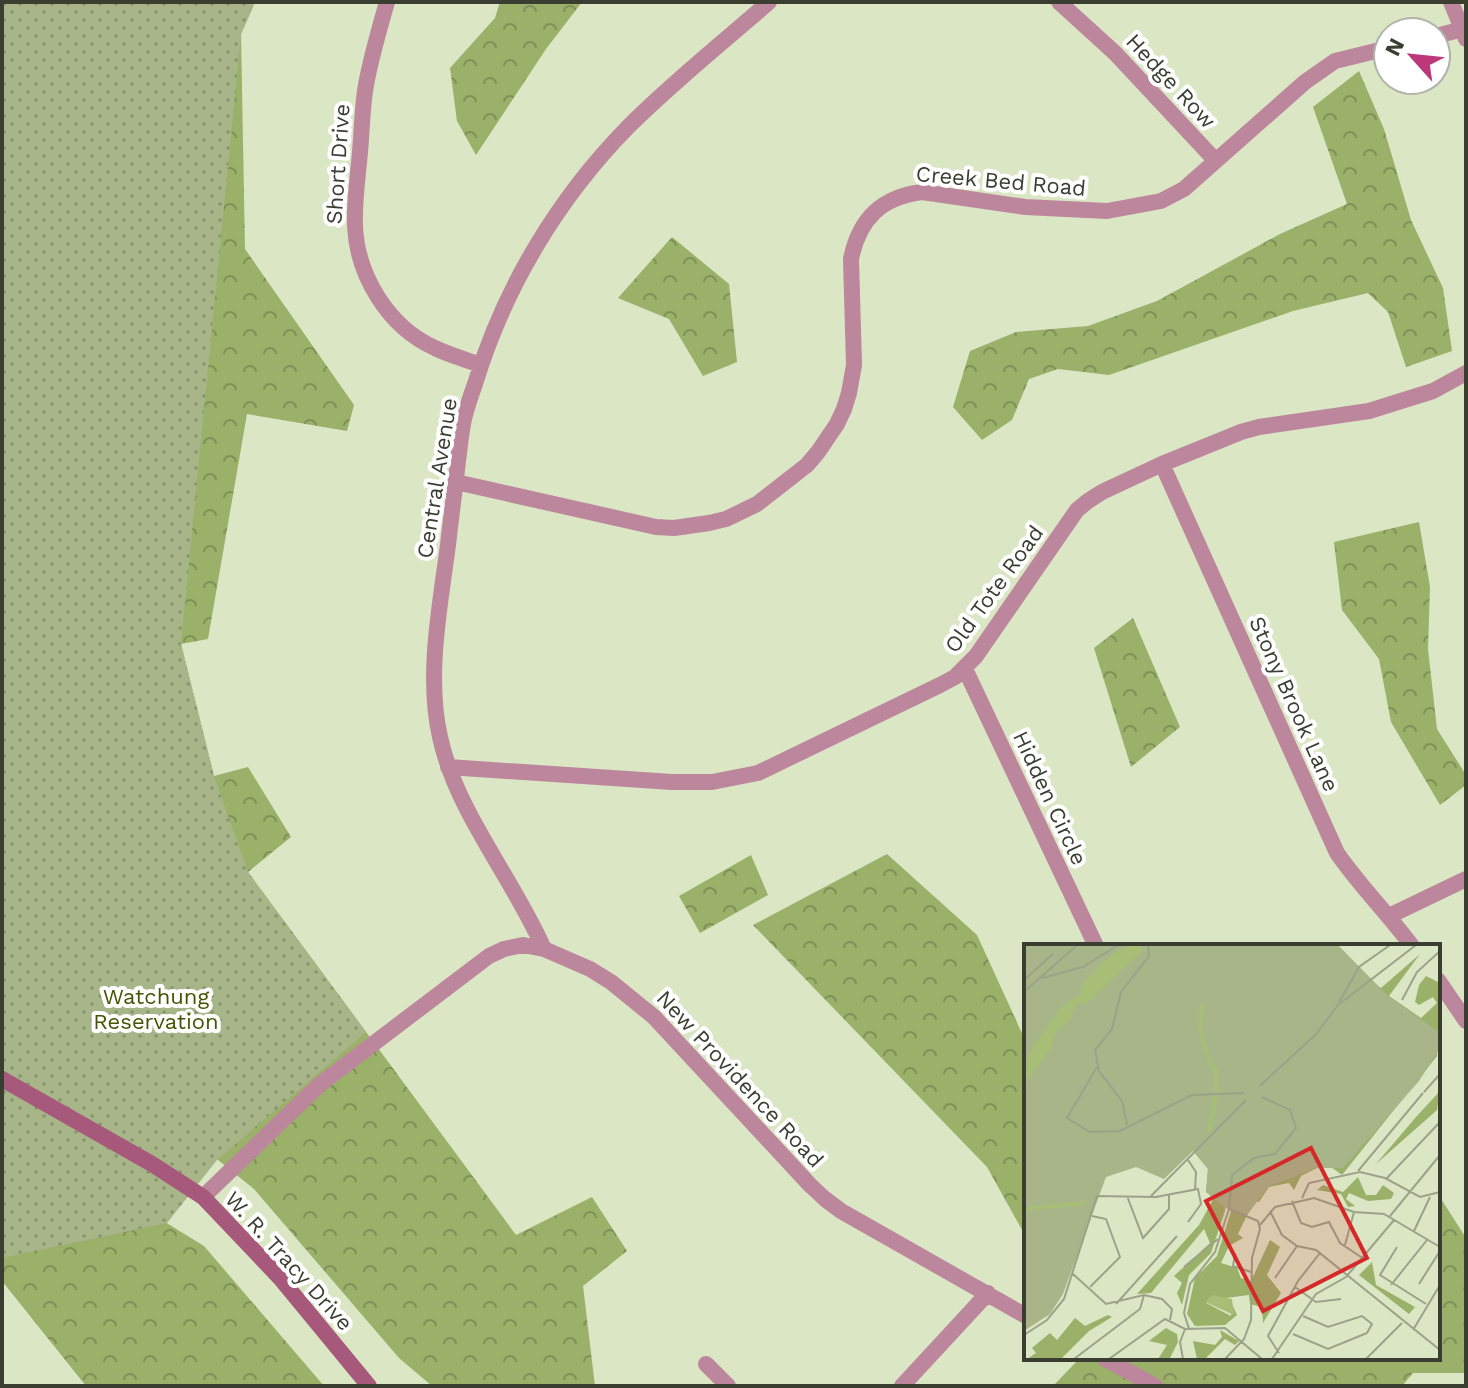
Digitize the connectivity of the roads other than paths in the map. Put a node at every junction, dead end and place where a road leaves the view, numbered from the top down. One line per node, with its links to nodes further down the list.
1 (387, 2): 8 (street, Short Drive)
2 (769, 2): 8 (street, Central Avenue)
3 (1059, 2): 7 (street, Hedge Row)
4 (1451, 2): 5 (street)
5 (1464, 34)
6 (1372, 52): 7 (street, Creek Bed Road)
7 (1215, 160): 11 (street, Creek Bed Road)
8 (480, 365): 11 (street, Central Avenue)
9 (1466, 373): 10 (street, Old Tote Road)
10 (1162, 464): 12 (street, Old Tote Road); 15 (street, Stony Brook Lane)
11 (456, 482): 13 (street, Central Avenue)
12 (965, 669): 13 (street, Old Tote Road); 16 (street, Hidden Circle)
13 (448, 767): 18 (street, Central Avenue)
14 (1466, 879): 15 (street)
15 (1389, 916): 17 (street, Stony Brook Lane)
16 (1095, 944)
17 (1410, 944)
18 (544, 949): 22 (street, New Providence Road); 23 (street, New Providence Road)
19 (1440, 983): 20 (street)
20 (1466, 1021)
21 (2, 1079): 22 (street, W. R. Tracy Drive)
22 (203, 1197): 27 (street, W. R. Tracy Drive)
23 (988, 1293): 24 (street, New Providence Road); 29 (street)
24 (1024, 1315)
25 (1108, 1360): 30 (street)
26 (706, 1364): 28 (street)
27 (369, 1386)
28 (728, 1386)
29 (902, 1386)
30 (1155, 1386)

